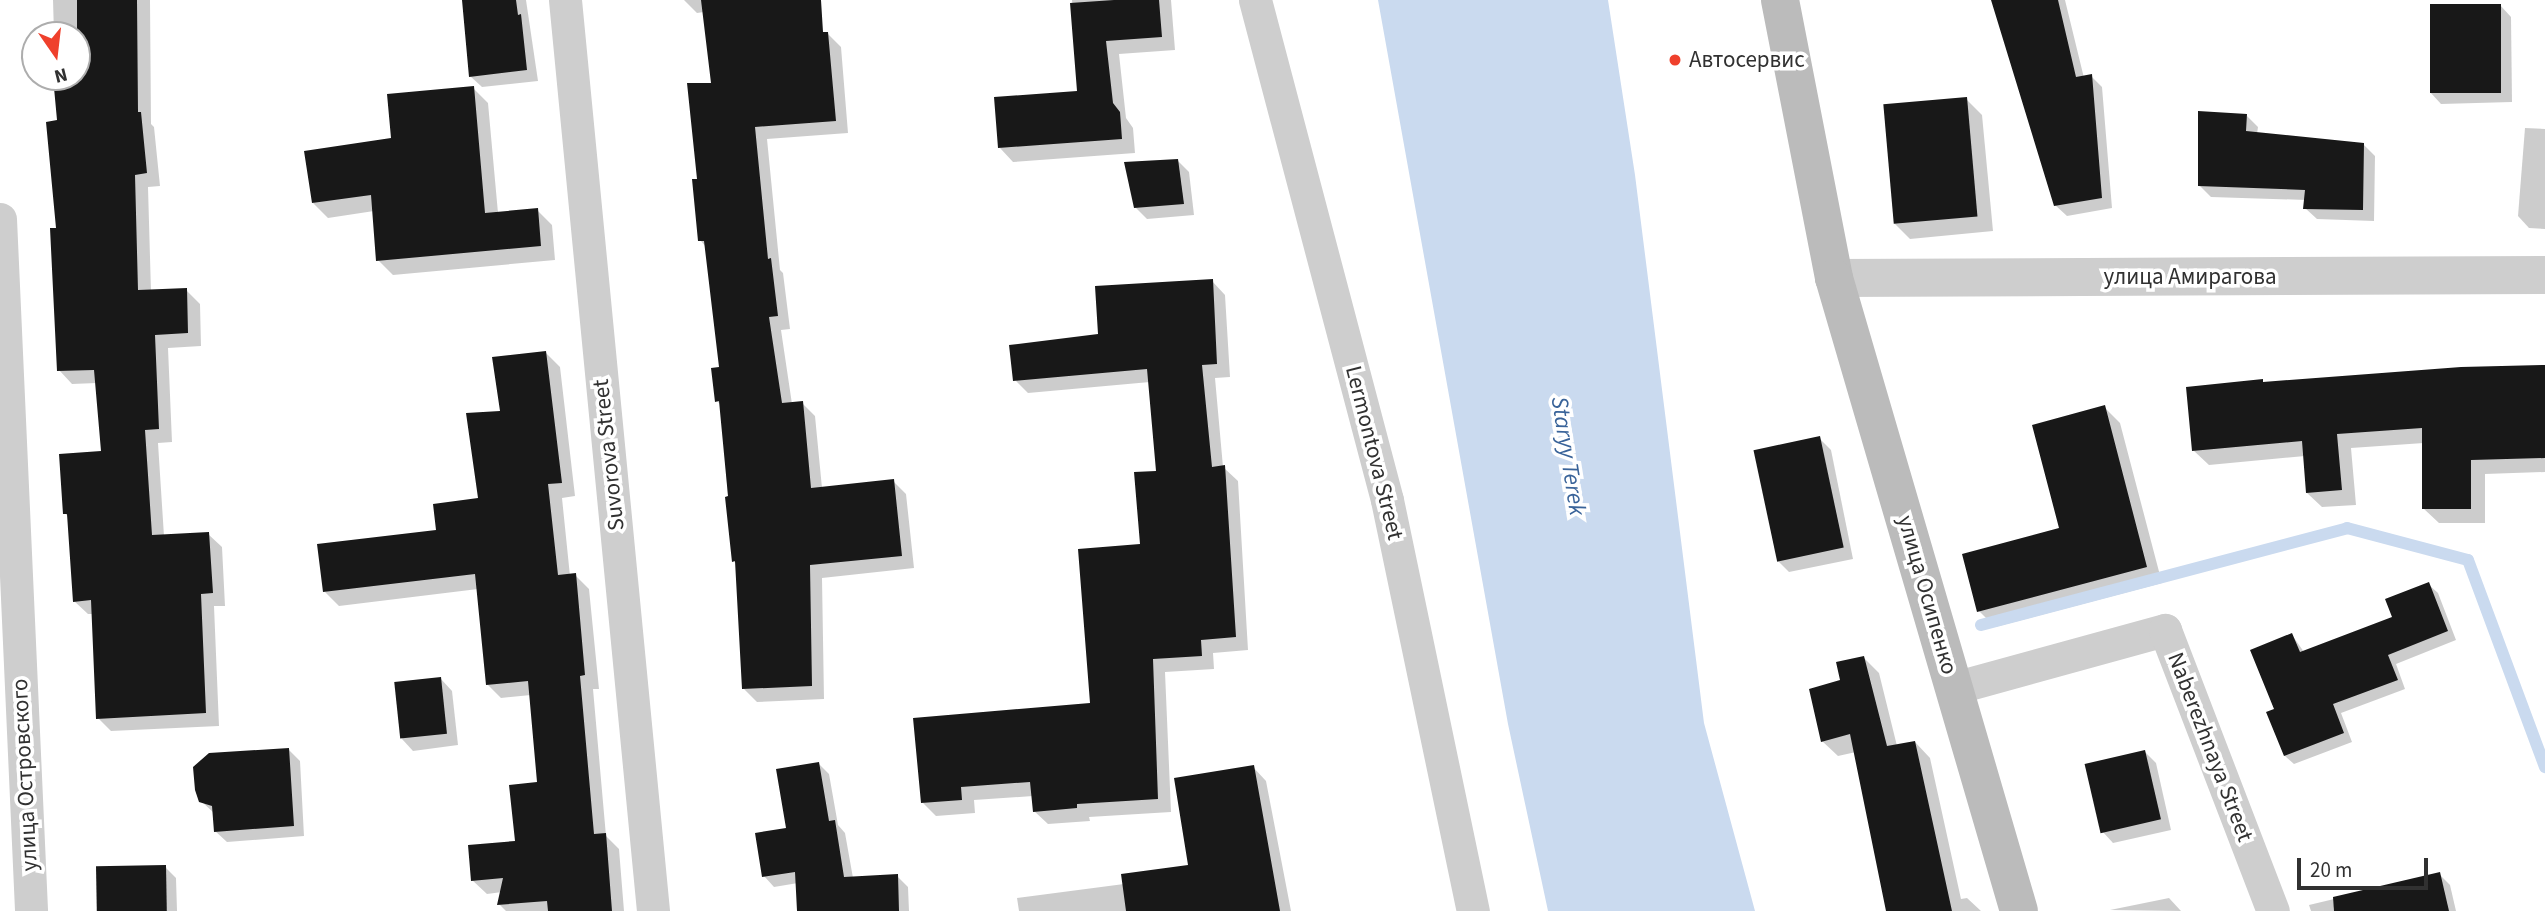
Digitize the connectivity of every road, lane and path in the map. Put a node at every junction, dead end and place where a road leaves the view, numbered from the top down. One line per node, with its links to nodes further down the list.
1 (565, 0): 9 (street, Suvorova Street)
2 (1255, 0): 10 (street, Lermontova Street)
3 (1780, 0): 6 (main road)
4 (0, 219): 8 (street, улица Островского)
5 (2545, 275): 6 (street, улица Амирагова)
6 (1834, 278): 7 (main road, улица Осипенко)
7 (1954, 688): 11 (main road, улица Осипенко); 12 (street, Naberezhnaya Street)
8 (31, 911)
9 (653, 911)
10 (1473, 911)
11 (2019, 911)
12 (2273, 911)

